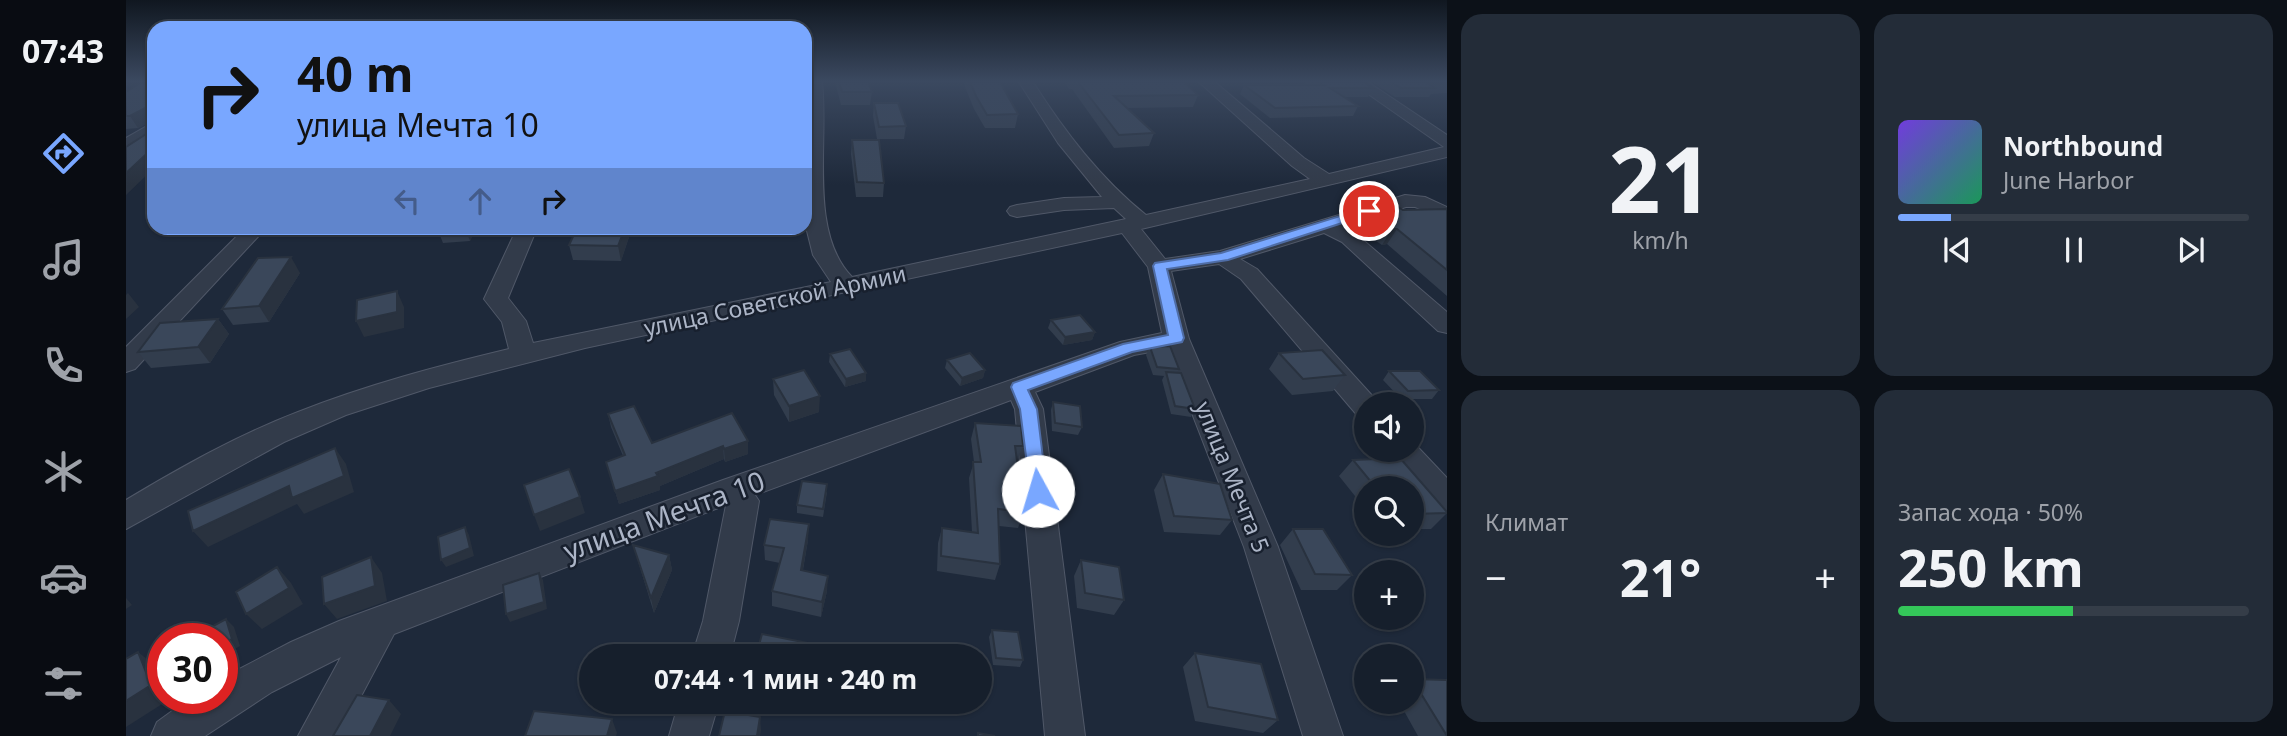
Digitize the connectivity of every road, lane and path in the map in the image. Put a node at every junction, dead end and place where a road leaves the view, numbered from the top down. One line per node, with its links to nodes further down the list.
1 (815, 116): 20 (street)
2 (1047, 116): 14 (street, улица Мечта 5)
3 (1245, 116): 9 (street)
4 (1408, 116): 6 (street)
5 (147, 132): 7 (street)
6 (1447, 143)
7 (126, 146)
8 (1447, 152): 9 (street, улица Советской Армии)
9 (1326, 181): 14 (street, улица Советской Армии)
10 (1447, 191): 11 (street)
11 (1418, 201): 13 (street); 15 (street)
12 (1017, 211): 14 (street)
13 (1447, 214)
14 (1129, 217): 19 (street, улица Мечта 5); 20 (street, улица Советской Армии)
15 (1325, 225): 18 (street); 21 (street)
16 (249, 235): 24 (street)
17 (524, 235): 23 (street)
18 (1223, 257): 19 (street); 26 (street)
19 (1159, 266): 22 (street, улица Мечта 5)
20 (846, 285): 23 (street, улица Советской Армии)
21 (1447, 325)
22 (1176, 338): 25 (street, улица Мечта 10); 38 (street, улица Мечта 5)
23 (523, 354): 30 (street, улица Советской Армии)
24 (126, 363)
25 (1019, 387): 28 (street, улица Мечта 10); 37 (street)
26 (1354, 393)
27 (1415, 462): 29 (street)
28 (734, 489): 31 (street, улица Мечта 10); 32 (street)
29 (1447, 499)
30 (126, 516)
31 (380, 622): 34 (street, улица Мечта 10); 35 (street)
32 (714, 644)
33 (695, 714): 36 (street)
34 (171, 736)
35 (318, 736)
36 (689, 736)
37 (1065, 736)
38 (1323, 736)

